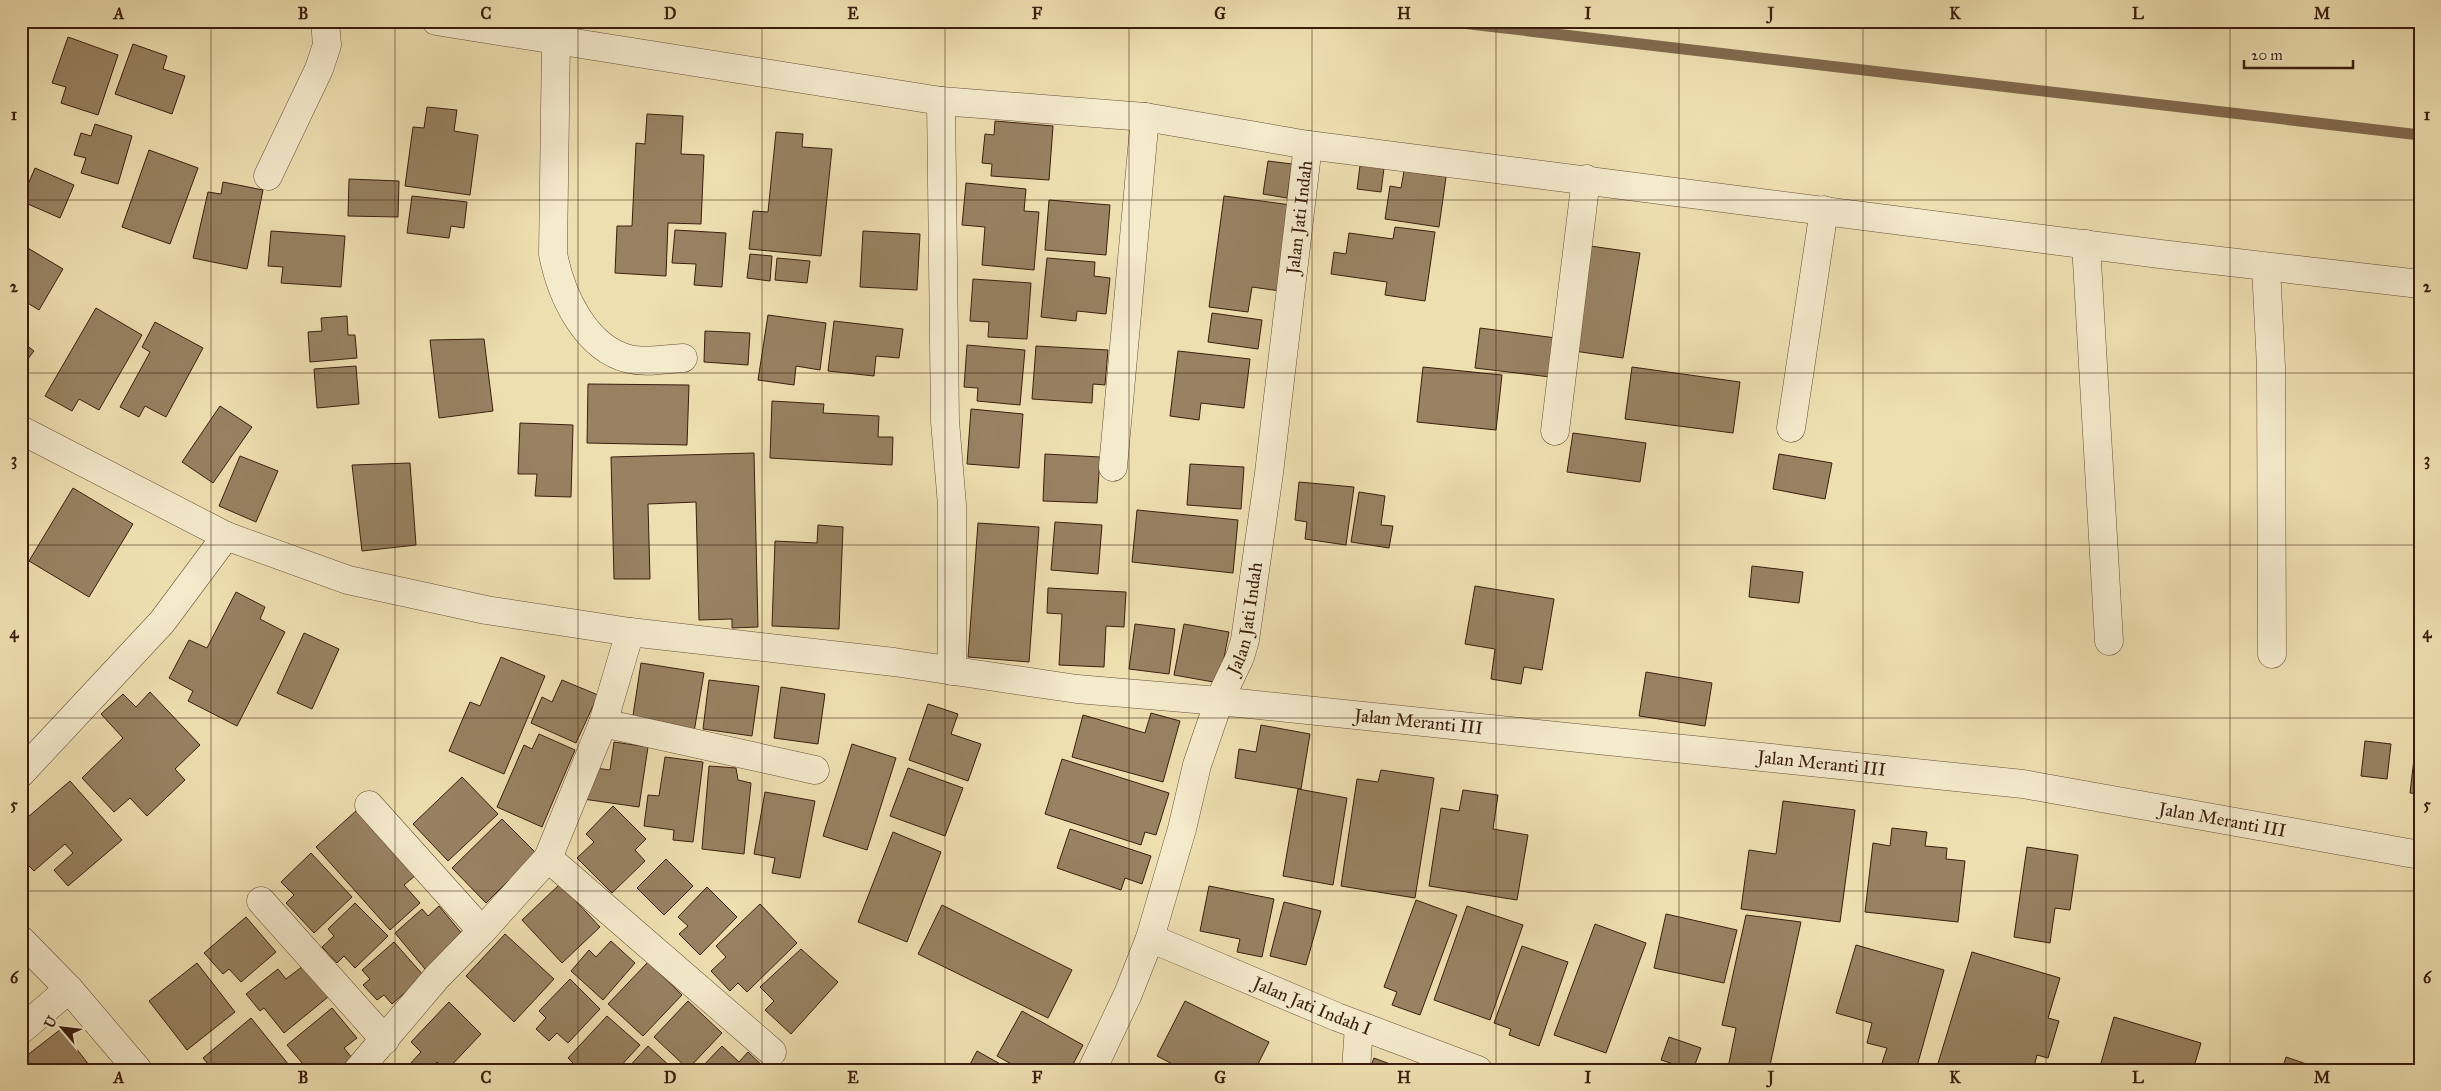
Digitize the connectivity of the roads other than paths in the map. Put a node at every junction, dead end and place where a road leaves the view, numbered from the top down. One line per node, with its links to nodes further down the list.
1 (325, 21): 7 (street)
2 (436, 21): 3 (street)
3 (556, 39): 4 (street); 13 (street)
4 (941, 101): 5 (street); 22 (street)
5 (1145, 117): 6 (street); 17 (street)
6 (1308, 145): 8 (street); 23 (street, Jalan Jati Indah)
7 (268, 176)
8 (1586, 179): 9 (street); 16 (street)
9 (1824, 210): 10 (street); 14 (street)
10 (2086, 244): 11 (street); 20 (street)
11 (2266, 267): 12 (street); 21 (street)
12 (2420, 284)
13 (682, 358)
14 (1791, 428)
15 (21, 430): 18 (street, Jalan Meranti III)
16 (1555, 431)
17 (1112, 467)
18 (226, 536): 19 (street, Jalan Meranti III); 26 (street)
19 (630, 632): 22 (street, Jalan Meranti III); 24 (street)
20 (2109, 641)
21 (2272, 654)
22 (952, 671): 23 (street, Jalan Meranti III)
23 (1219, 701): 28 (street, Jalan Meranti III); 32 (street, Jalan Jati Indah)
24 (603, 723): 25 (street); 29 (street)
25 (815, 770)
26 (21, 773)
27 (369, 805): 31 (street)
28 (2420, 855)
29 (548, 858): 31 (street); 38 (street)
30 (261, 901): 37 (street)
31 (482, 932): 37 (street)
32 (1150, 938): 35 (street, Jalan Jati Indah I); 41 (street, Jalan Jati Indah)
33 (21, 940): 34 (street)
34 (68, 988): 36 (street); 39 (street)
35 (1359, 1026): 42 (street); 43 (street, Jalan Jati Indah I)
36 (21, 1030)
37 (385, 1040): 40 (street)
38 (772, 1052)
39 (138, 1070)
40 (358, 1070)
41 (1092, 1070)
42 (1356, 1070)
43 (1478, 1070)

